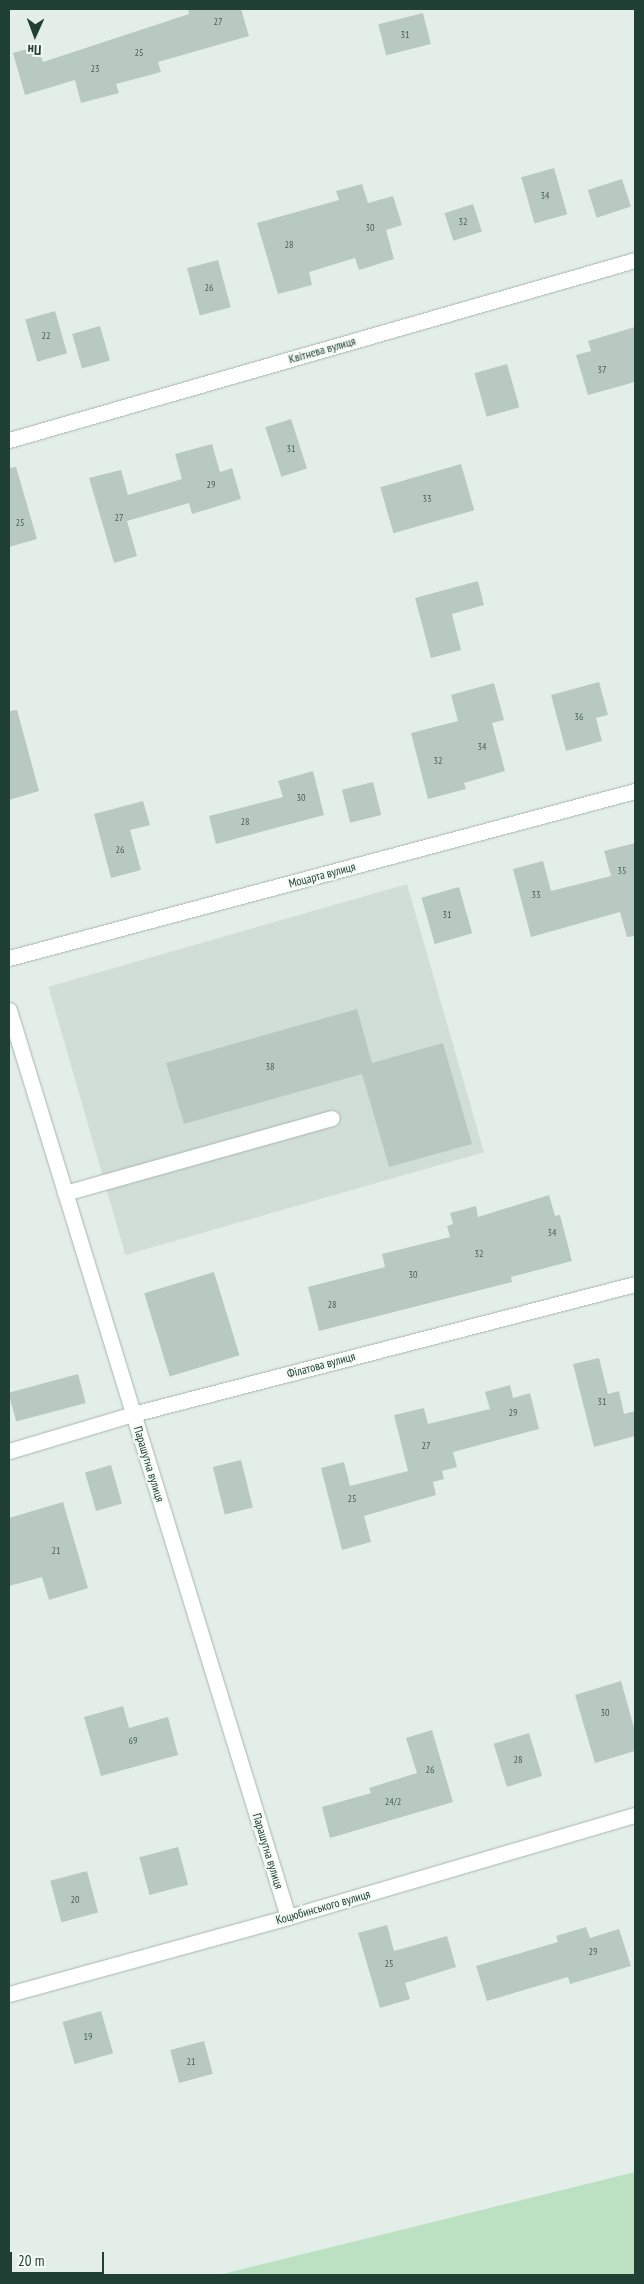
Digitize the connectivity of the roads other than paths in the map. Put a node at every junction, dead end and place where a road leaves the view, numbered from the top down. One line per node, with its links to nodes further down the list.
1 (635, 260): 2 (street, Квітнева вулиця)
2 (9, 440)
3 (635, 791): 4 (street, Моцарта вулиця)
4 (9, 958)
5 (9, 1010): 7 (street, Парашутна вулиця)
6 (332, 1118): 7 (street)
7 (66, 1194): 9 (street, Парашутна вулиця)
8 (635, 1284): 9 (street, Філатова вулиця)
9 (133, 1414): 10 (street, Філатова вулиця); 12 (street, Парашутна вулиця)
10 (9, 1451)
11 (635, 1815): 12 (street, Коцюбинського вулиця)
12 (288, 1917): 13 (street, Коцюбинського вулиця)
13 (9, 1994)

